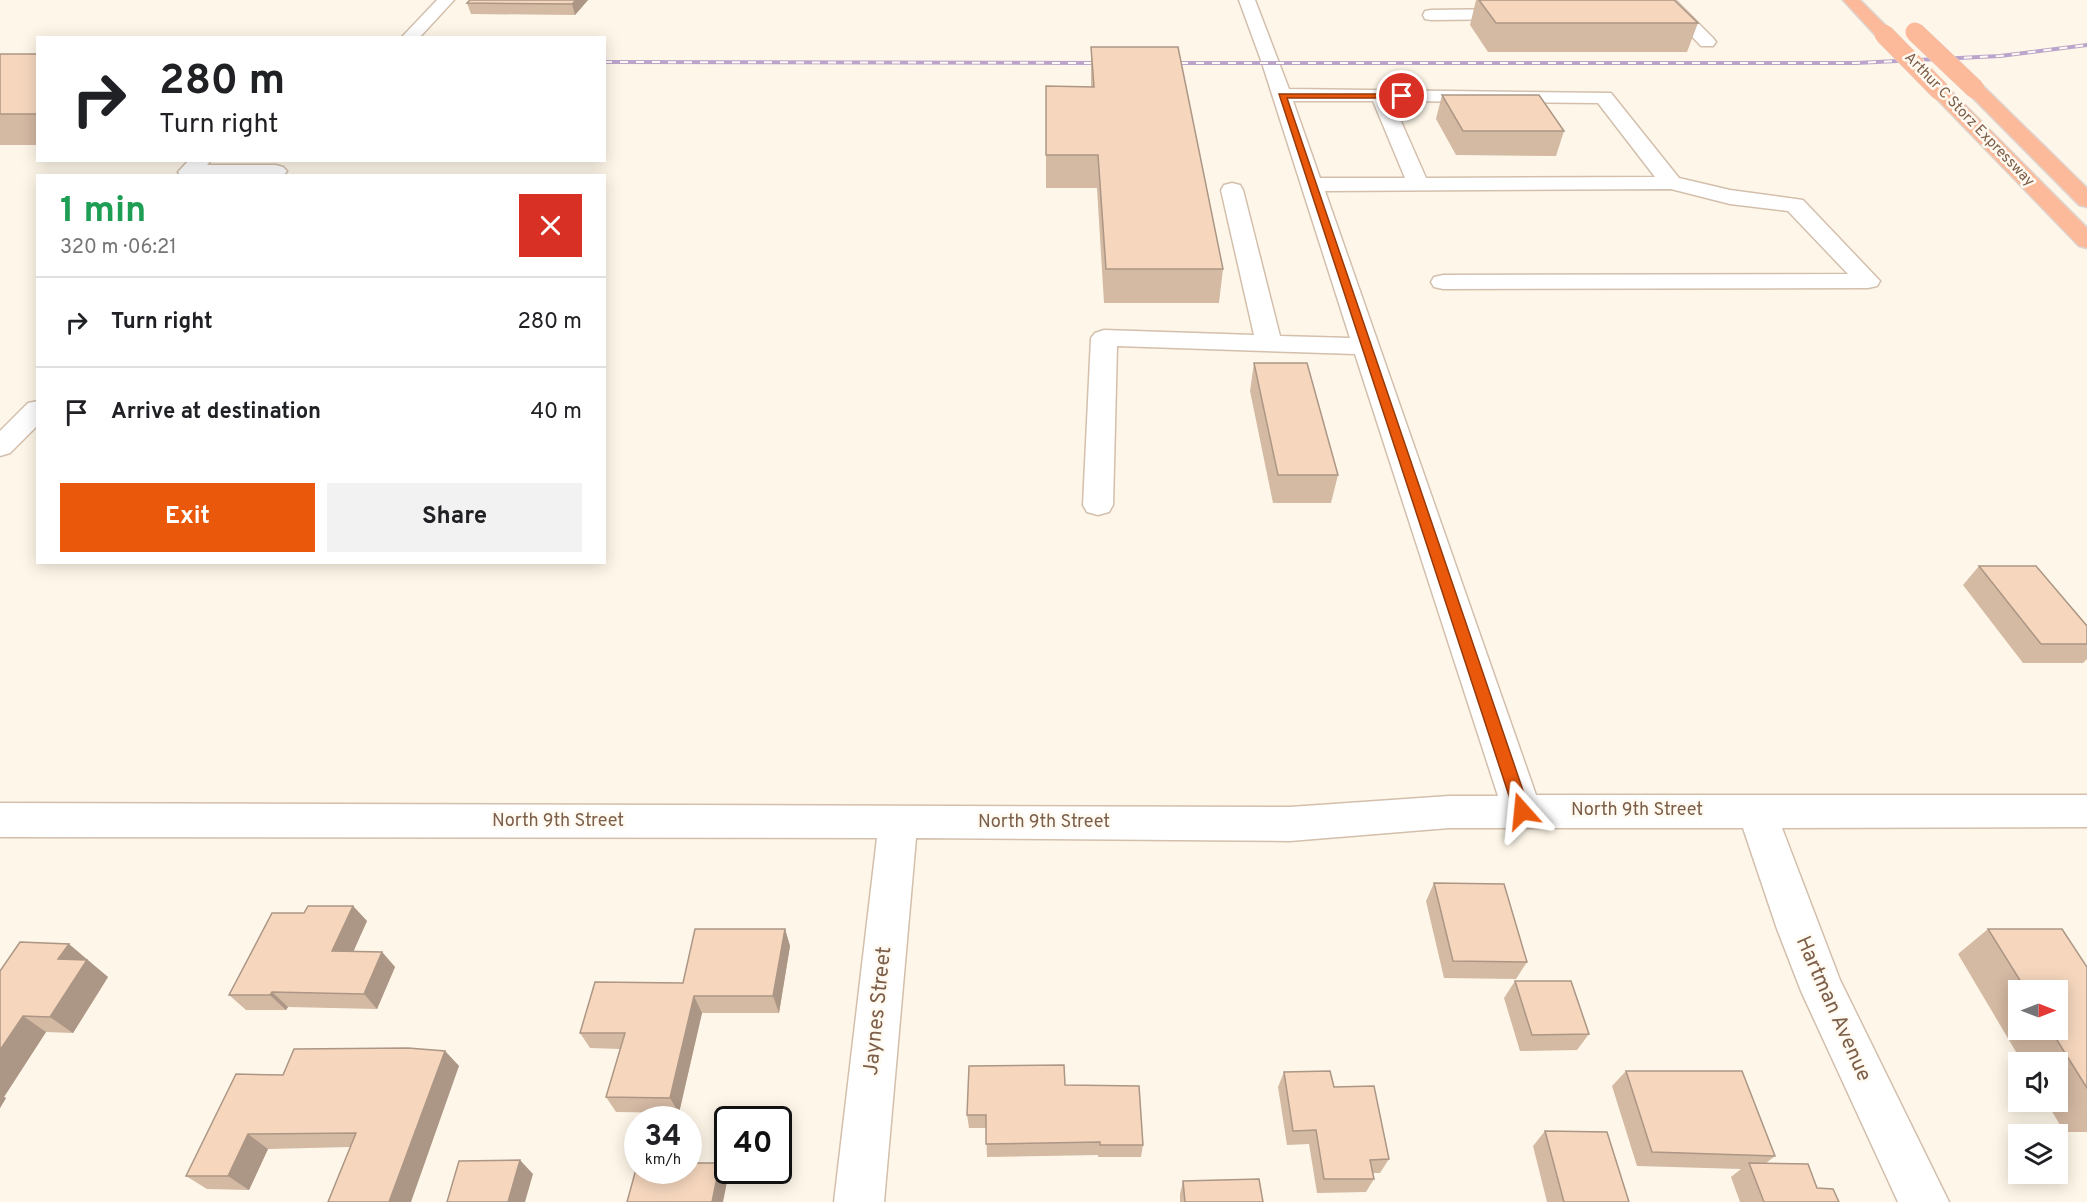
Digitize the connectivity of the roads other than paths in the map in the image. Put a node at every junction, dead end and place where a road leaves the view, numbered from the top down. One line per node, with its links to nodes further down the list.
1 (446, 0): 8 (street)
2 (1247, 0): 10 (street)
3 (1511, 0): 6 (street)
4 (1666, 0): 9 (street)
5 (1851, 0): 19 (highway, Arthur C Storz Expressway, bridge)
6 (1431, 15)
7 (1911, 28): 18 (highway, Arthur C Storz Expressway, bridge)
8 (411, 36)
9 (1707, 42)
10 (1282, 95): 11 (street); 16 (street)
11 (1380, 96): 14 (street); 15 (street)
12 (199, 162): 13 (street)
13 (278, 169)
14 (1671, 183): 15 (street); 20 (street)
15 (1418, 184): 16 (street)
16 (1312, 185): 22 (street)
17 (1232, 190): 21 (street)
18 (2087, 200)
19 (2087, 241)
20 (1443, 282)
21 (1269, 343): 22 (street); 25 (street)
22 (1365, 346): 27 (street)
23 (36, 411): 24 (street)
24 (0, 447)
25 (1098, 505)
26 (1755, 810): 27 (street, North 9th Street); 28 (street, North 9th Street); 32 (street, Hartman Avenue)
27 (1522, 811): 30 (street, North 9th Street)
28 (2087, 811)
29 (0, 820): 30 (street, North 9th Street)
30 (898, 821): 31 (street, Jaynes Street)
31 (859, 1202)
32 (1924, 1202)

